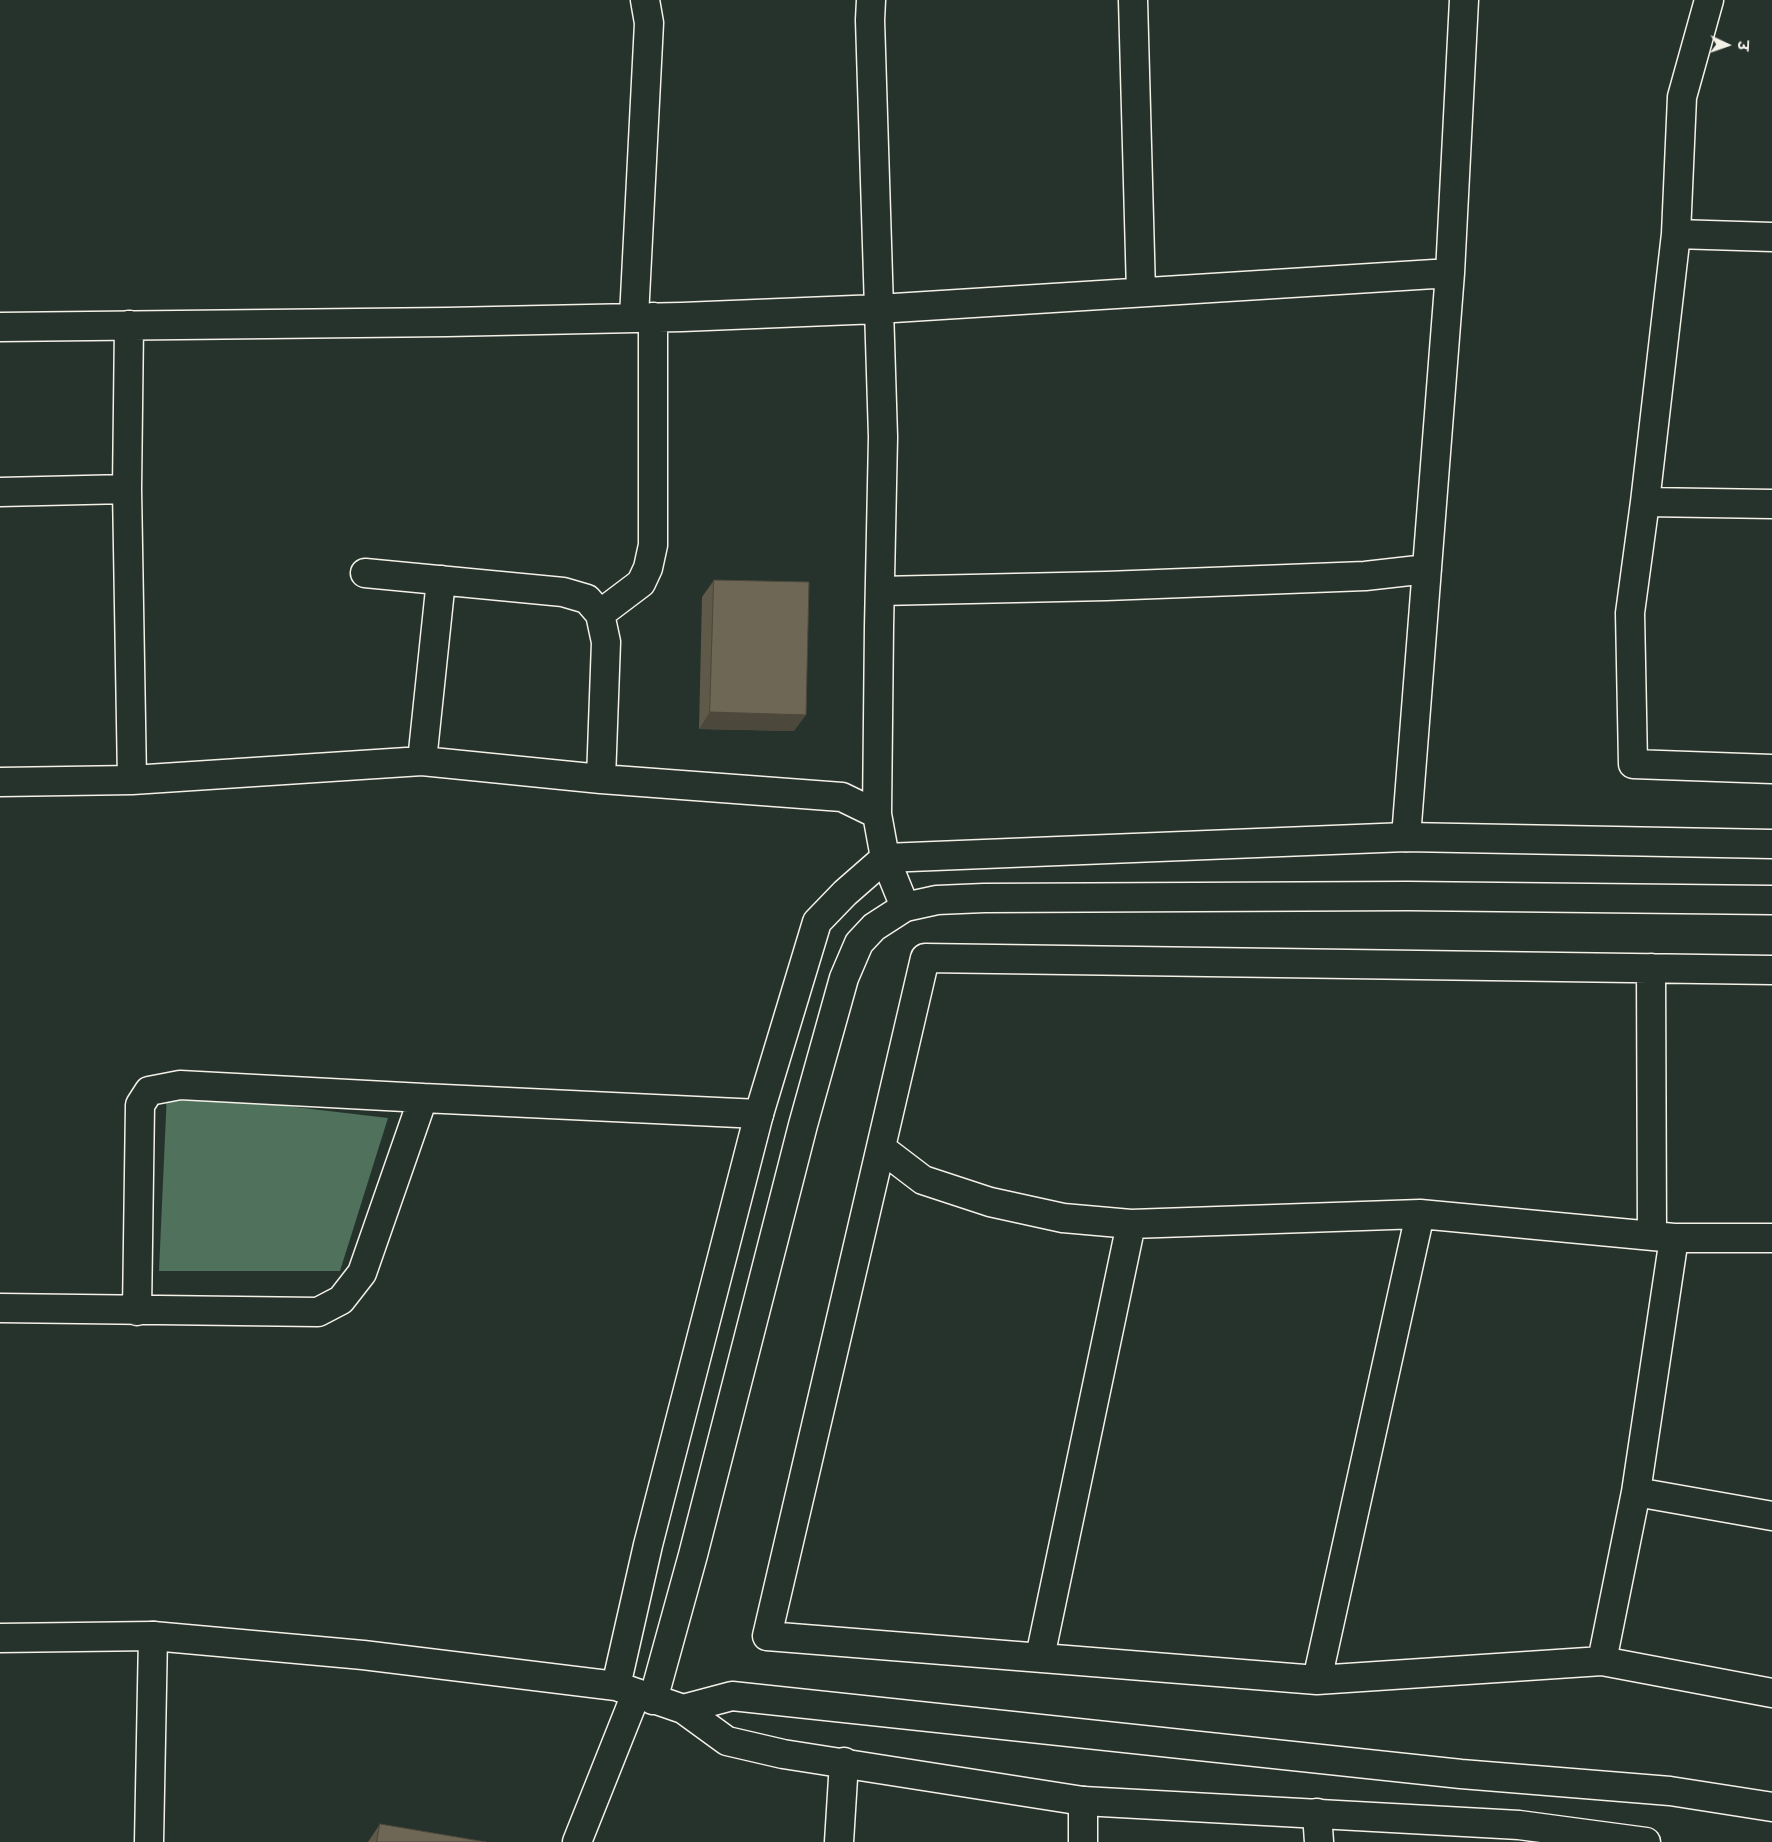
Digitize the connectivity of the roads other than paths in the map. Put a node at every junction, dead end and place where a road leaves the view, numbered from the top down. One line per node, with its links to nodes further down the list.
1 (645, 0): 11 (street)
2 (871, 0): 10 (street)
3 (1133, 0): 9 (street)
4 (1464, 0): 8 (street)
5 (1709, 0): 6 (street)
6 (1676, 234): 7 (street); 16 (street)
7 (1772, 237)
8 (1450, 273): 9 (street); 18 (street)
9 (1141, 292): 10 (street)
10 (878, 309): 11 (street); 21 (street)
11 (644, 317): 12 (street); 22 (street)
12 (129, 325): 13 (street); 14 (street)
13 (0, 327)
14 (127, 489): 15 (street); 26 (street)
15 (0, 492)
16 (1645, 502): 17 (street); 24 (street)
17 (1772, 504)
18 (1426, 569): 21 (street); 29 (street)
19 (366, 574): 20 (street)
20 (441, 580): 22 (street); 23 (street)
21 (880, 591): 28 (street)
22 (600, 614): 25 (street)
23 (422, 761): 25 (street); 26 (street)
24 (1772, 768)
25 (602, 779): 28 (street)
26 (132, 780): 27 (street)
27 (0, 782)
28 (877, 814): 31 (street)
29 (1406, 837): 30 (street); 31 (street)
30 (1772, 844)
31 (885, 858): 33 (street); 37 (street)
32 (1772, 900): 33 (street)
33 (905, 906): 53 (street)
34 (1651, 968): 35 (street); 38 (street); 41 (street)
35 (1772, 970)
36 (423, 1098): 37 (street); 44 (street); 44 (street)
37 (759, 1114): 53 (street)
38 (881, 1148): 40 (street); 50 (street)
39 (1420, 1214): 40 (street); 41 (street); 52 (street)
40 (1132, 1224): 50 (street)
41 (1663, 1237): 42 (street); 45 (street)
42 (1772, 1238)
43 (0, 1308): 44 (street)
44 (137, 1311)
45 (1636, 1492): 46 (street); 47 (street); 51 (street)
46 (1772, 1505)
47 (1772, 1516)
48 (153, 1636): 49 (street); 53 (street); 61 (street)
49 (0, 1638)
50 (1040, 1657): 52 (street)
51 (1602, 1661): 52 (street); 54 (street)
52 (1317, 1680)
53 (635, 1693): 55 (street); 62 (street)
54 (1772, 1693)
55 (683, 1709): 56 (street); 58 (street)
56 (844, 1762): 57 (street); 63 (street)
57 (1084, 1801): 59 (street); 64 (street)
58 (1772, 1807)
59 (1317, 1814): 60 (street); 65 (street)
60 (1550, 1836): 66 (street)
61 (149, 1842)
62 (577, 1842)
63 (839, 1842)
64 (1083, 1842)
65 (1319, 1842)
66 (1646, 1842)

